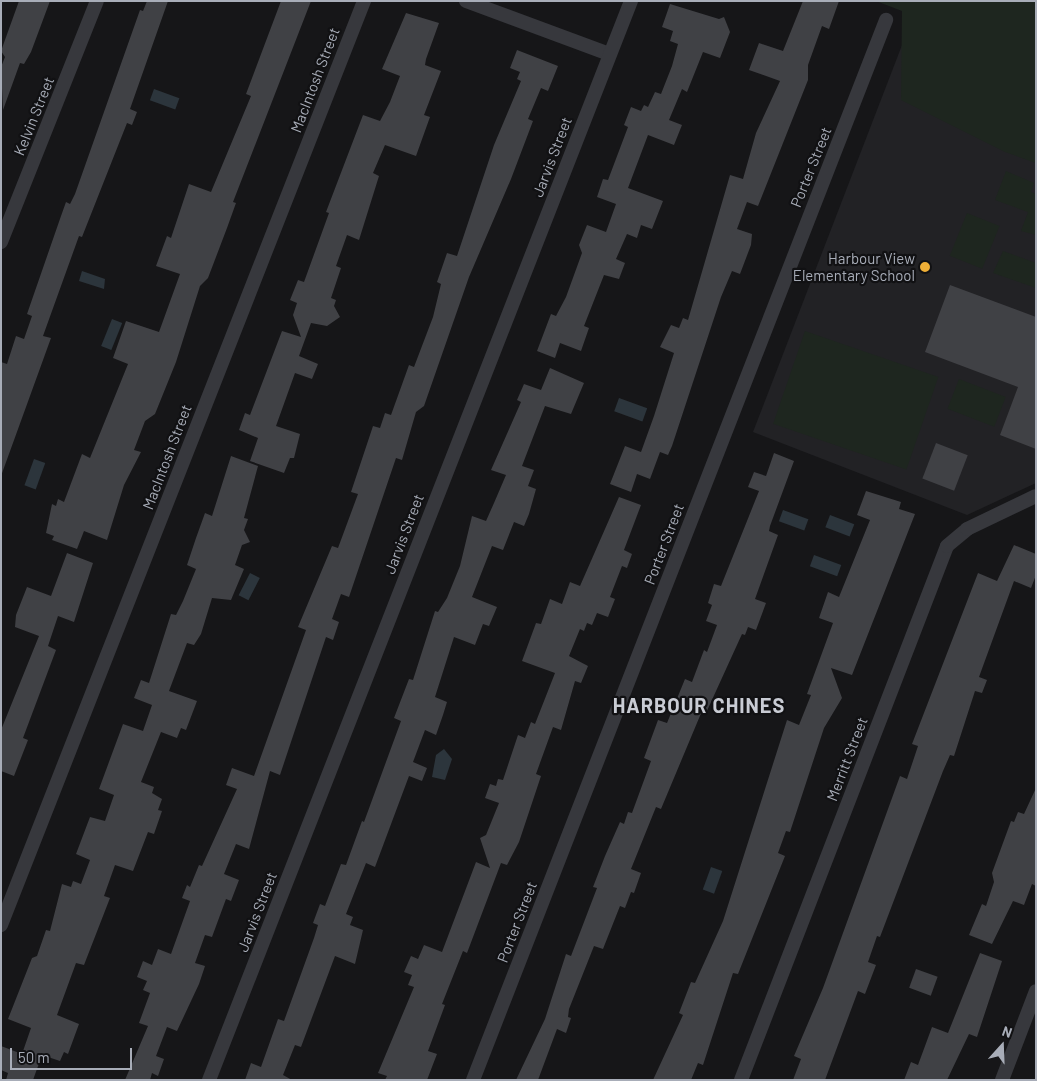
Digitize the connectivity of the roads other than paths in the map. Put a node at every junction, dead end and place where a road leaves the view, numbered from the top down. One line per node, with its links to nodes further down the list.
1 (97, 1): 7 (street, Kelvin Street)
2 (364, 1): 9 (street, MacIntosh Street)
3 (466, 1): 6 (street)
4 (631, 1): 6 (street, Jarvis Street)
5 (886, 20): 12 (street, Porter Street)
6 (609, 54): 11 (street, Jarvis Street)
7 (1, 242)
8 (1036, 496): 13 (street, Merritt Street)
9 (1, 926)
10 (1036, 992): 14 (street)
11 (209, 1080)
12 (473, 1080)
13 (741, 1080)
14 (1002, 1080)

